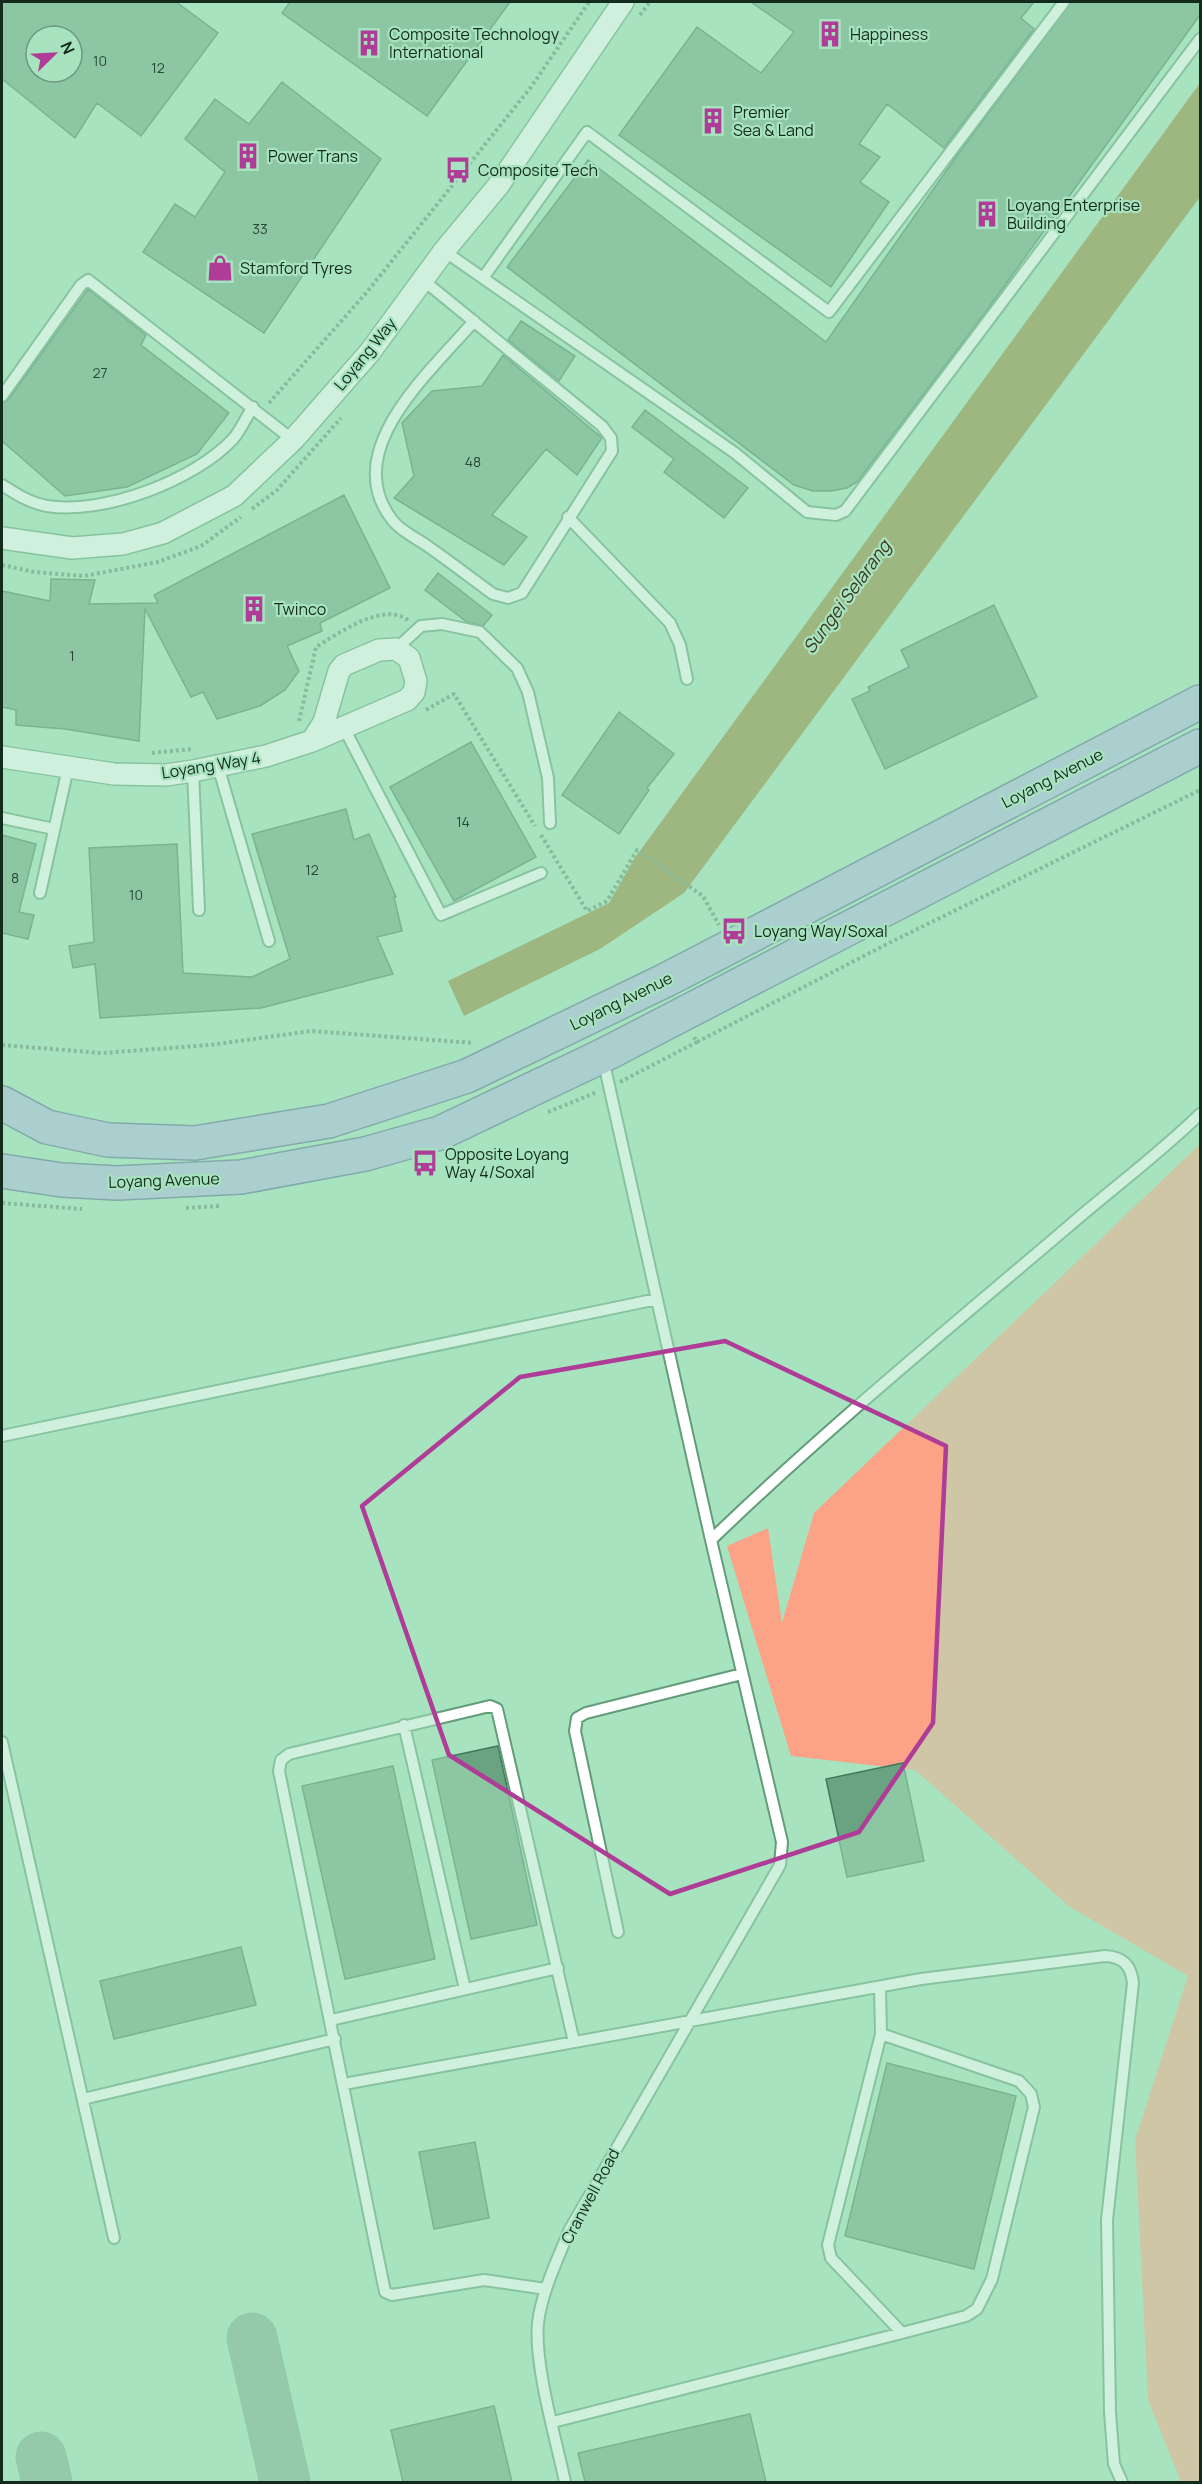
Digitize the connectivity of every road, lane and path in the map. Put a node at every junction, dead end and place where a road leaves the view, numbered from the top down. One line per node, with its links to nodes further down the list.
1 (589, 2): 10 (path)
2 (622, 2): 5 (street, Loyang Way)
3 (1064, 2): 6 (lane)
4 (1200, 39): 6 (lane)
5 (444, 252): 6 (lane); 7 (street, Loyang Way)
6 (483, 278)
7 (423, 280): 8 (lane); 11 (street, Loyang Way)
8 (474, 321): 13 (lane); 13 (lane)
9 (2, 396): 10 (lane)
10 (257, 411): 11 (lane); 12 (lane)
11 (293, 440): 14 (street, Loyang Way)
12 (2, 485)
13 (568, 517): 17 (lane)
14 (2, 538)
15 (417, 630): 16 (lane); 20 (path); 31 (lane)
16 (396, 649): 18 (street); 22 (street)
17 (687, 679)
18 (411, 696): 21 (street, Loyang Way 4); 34 (path)
19 (1200, 702): 39 (main road, Loyang Avenue)
20 (293, 725)
21 (344, 728): 22 (street, Loyang Way 4); 33 (lane)
22 (312, 741): 27 (street, Loyang Way 4)
23 (1200, 746): 38 (main road, Loyang Avenue)
24 (196, 749): 25 (path)
25 (141, 754)
26 (2, 757): 28 (street, Loyang Way 4)
27 (218, 766): 29 (street, Loyang Way 4); 37 (lane)
28 (68, 768): 29 (street, Loyang Way 4); 32 (lane)
29 (194, 771): 36 (lane)
30 (2, 818): 32 (lane)
31 (550, 823)
32 (54, 829): 35 (lane)
33 (541, 873)
34 (695, 890)
35 (40, 893)
36 (199, 910)
37 (269, 941)
38 (602, 1056): 41 (main road, Loyang Avenue); 42 (lane, Cranwell Road)
39 (2, 1103)
40 (1200, 1114): 44 (lane)
41 (2, 1171)
42 (657, 1299): 43 (lane); 44 (lane, Cranwell Road)
43 (2, 1436)
44 (711, 1540): 45 (lane, Cranwell Road)
45 (742, 1674): 48 (lane); 53 (lane, Cranwell Road)
46 (405, 1725): 49 (lane); 51 (lane); 52 (lane)
47 (2, 1742): 58 (lane)
48 (618, 1932)
49 (558, 1968): 51 (lane); 56 (lane)
50 (880, 1988): 53 (lane); 54 (lane); 64 (lane)
51 (465, 1989): 52 (lane)
52 (331, 2020): 55 (lane)
53 (688, 2020): 56 (lane); 60 (lane, Cranwell Road)
54 (881, 2034): 61 (lane); 61 (lane)
55 (335, 2039): 57 (lane); 58 (lane)
56 (574, 2042): 57 (lane)
57 (344, 2084): 60 (lane)
58 (83, 2099): 59 (lane)
59 (114, 2238)
60 (546, 2289): 62 (lane, Cranwell Road)
61 (902, 2333): 62 (lane)
62 (553, 2422): 63 (lane, Cranwell Road)
63 (565, 2482)
64 (1122, 2482)

